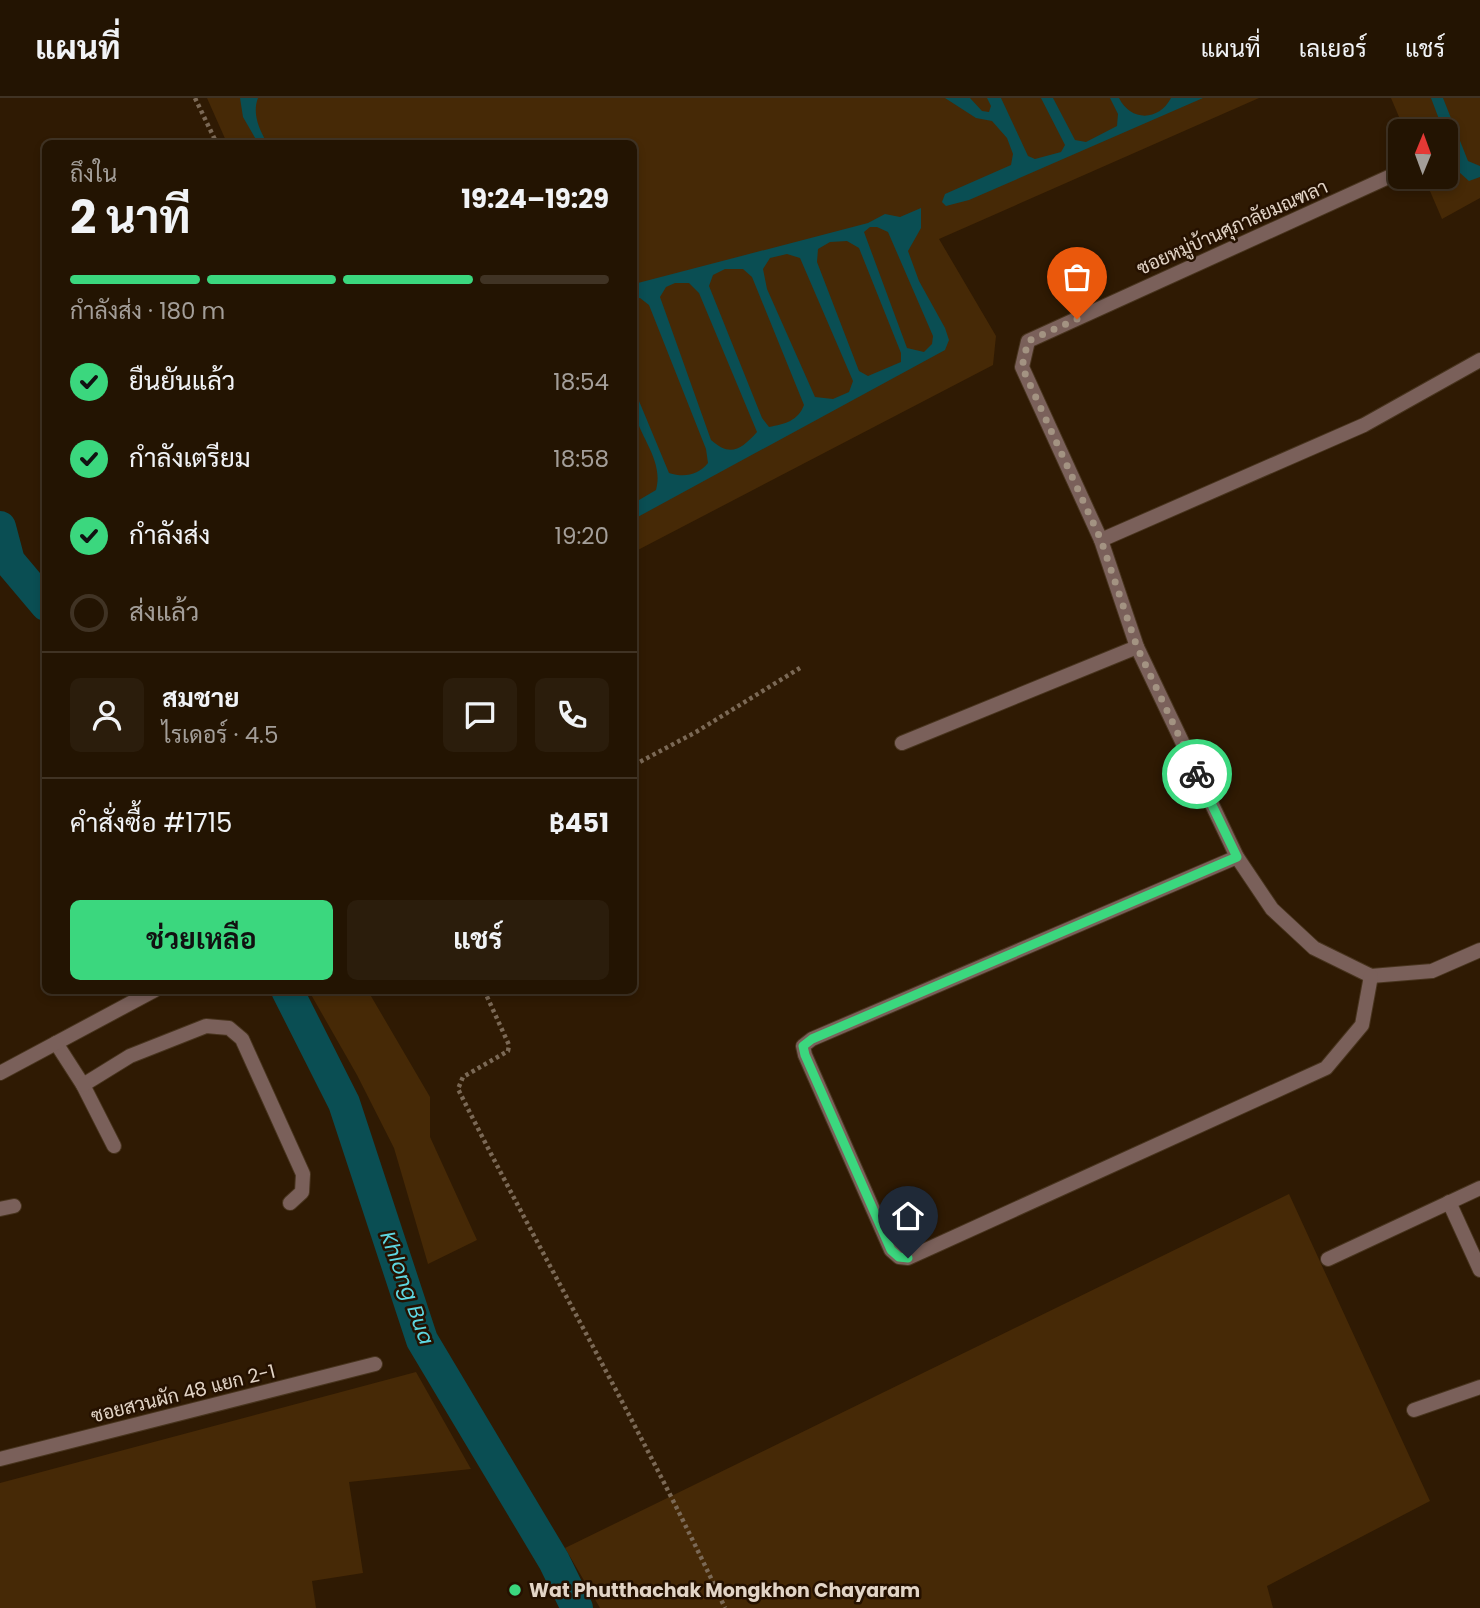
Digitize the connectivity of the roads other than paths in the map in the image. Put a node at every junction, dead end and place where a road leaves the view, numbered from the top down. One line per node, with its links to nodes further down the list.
1 (1388, 177): 3 (street, ซอยหมู่บ้านศุภาลัยมณฑลา)
2 (1480, 360): 3 (street)
3 (1101, 540): 4 (street, ซอยหมู่บ้านศุภาลัยมณฑลา)
4 (1137, 647): 5 (street); 6 (street, ซอยหมู่บ้านศุภาลัยมณฑลา)
5 (902, 743)
6 (1237, 857): 8 (street, ซอยหมู่บ้านศุภาลัยมณฑลา); 8 (street)
7 (1480, 950): 8 (street)
8 (1371, 976)
9 (148, 994): 10 (street)
10 (56, 1044): 11 (street); 12 (street)
11 (0, 1073)
12 (83, 1085): 13 (street); 16 (street)
13 (114, 1146)
14 (1480, 1188): 15 (street)
15 (1449, 1202): 17 (street); 18 (street)
16 (290, 1203)
17 (1328, 1259)
18 (1480, 1270)
19 (375, 1364): 22 (street, ซอยสวนผัก 48 แยก 2-1)
20 (1480, 1387): 21 (street)
21 (1414, 1410)
22 (0, 1459)

